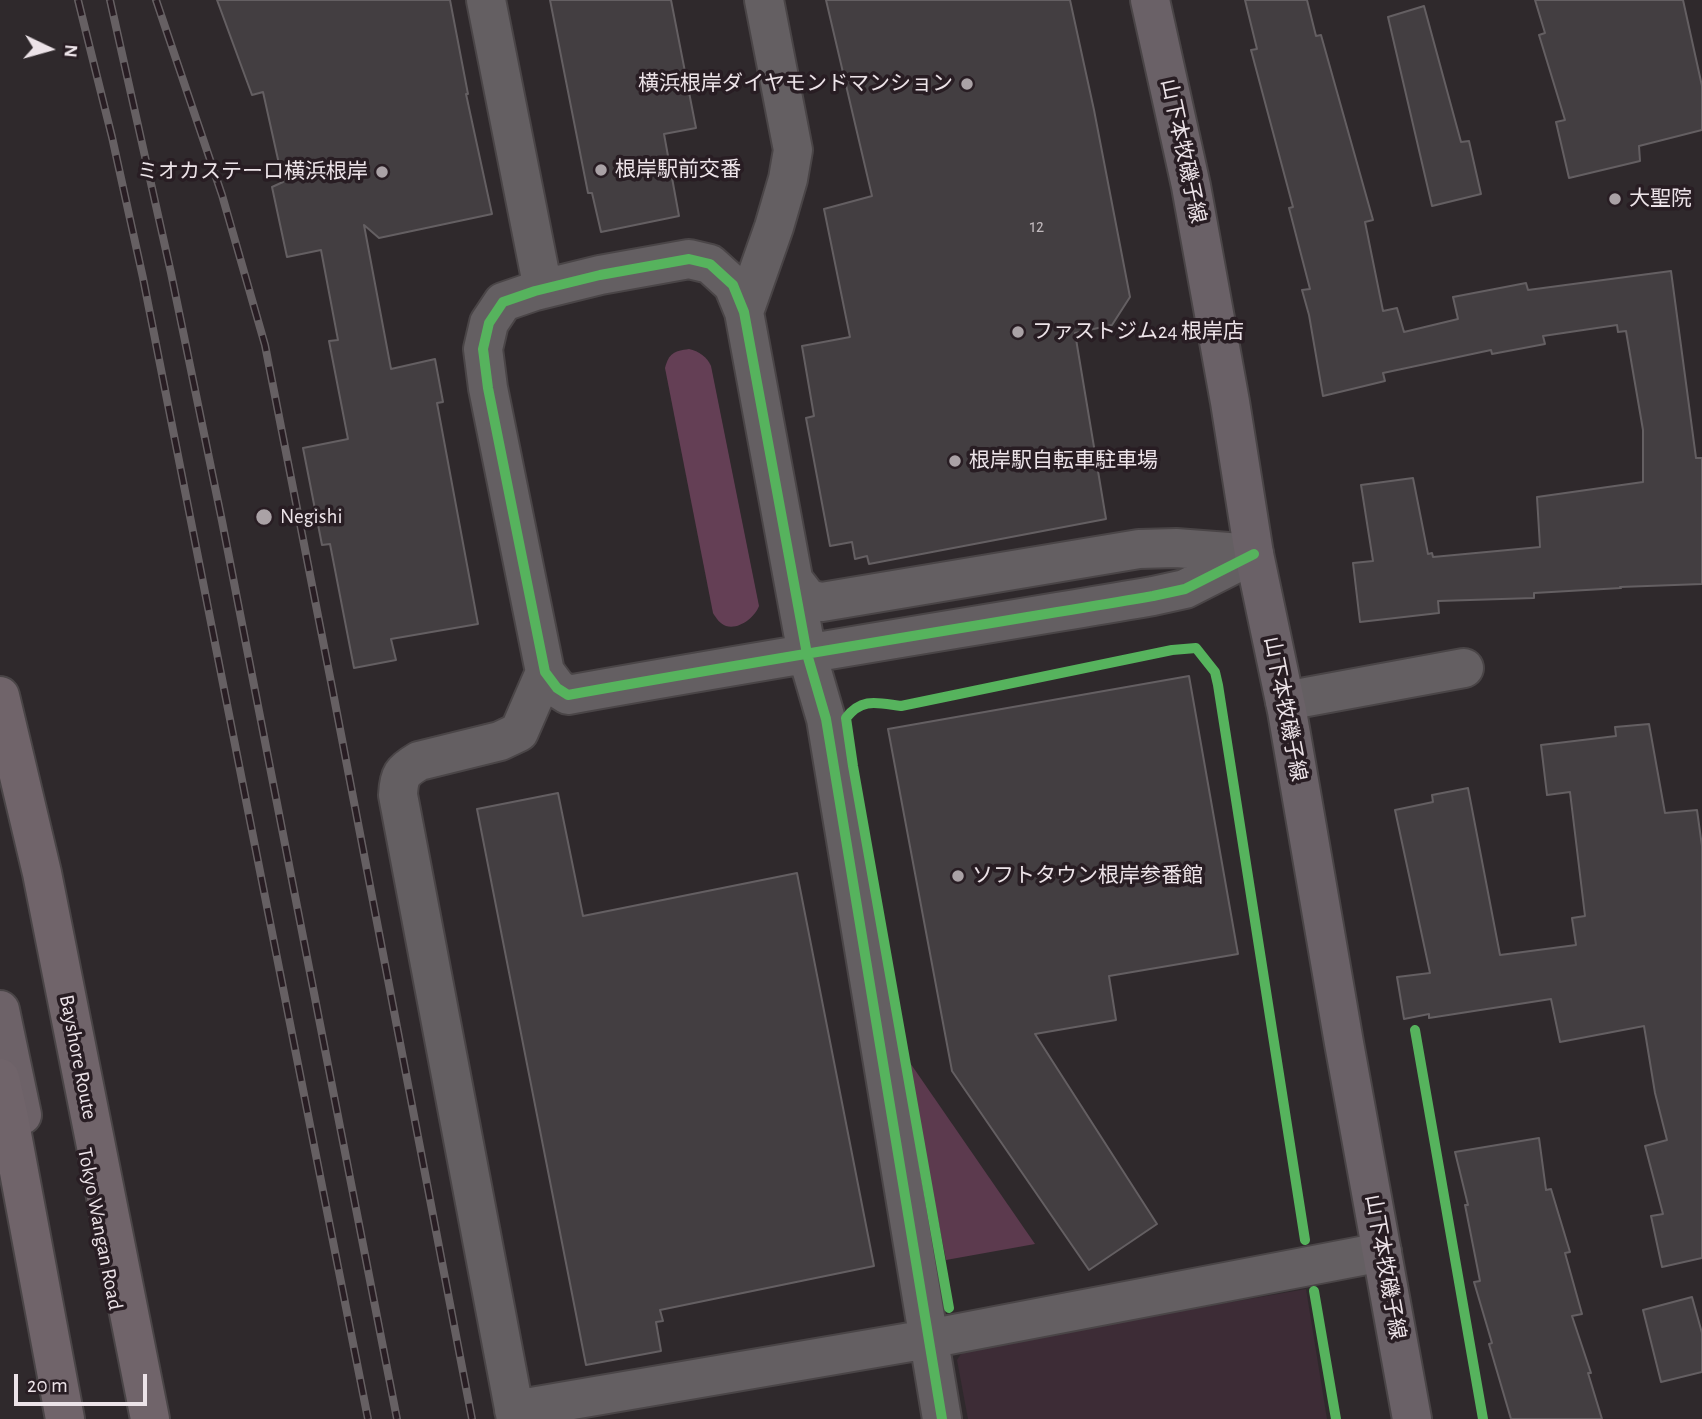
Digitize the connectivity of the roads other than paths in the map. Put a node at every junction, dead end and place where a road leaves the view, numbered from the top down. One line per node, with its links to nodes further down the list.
1 (486, 0): 4 (street)
2 (764, 0): 5 (street)
3 (1150, 0): 6 (main road, 山下本牧磯子線)
4 (543, 289): 5 (street); 10 (street)
5 (744, 312): 7 (street)
6 (1254, 554): 7 (street); 8 (street); 12 (main road, 山下本牧磯子線)
7 (794, 581): 8 (street)
8 (807, 654): 10 (street); 17 (street)
9 (1464, 668): 12 (street)
10 (545, 672): 18 (street)
11 (0, 696): 22 (highway, Bayshore Route)
12 (1285, 701): 16 (main road, 山下本牧磯子線)
13 (0, 752): 21 (highway, Tokyo Wangan Road)
14 (0, 1010): 20 (highway)
15 (0, 1078): 19 (highway)
16 (1382, 1252): 17 (street); 24 (main road, 山下本牧磯子線)
17 (928, 1339): 18 (street); 23 (street)
18 (515, 1414)
19 (65, 1419)
20 (83, 1419)
21 (137, 1419)
22 (150, 1419)
23 (942, 1419)
24 (1412, 1419)

